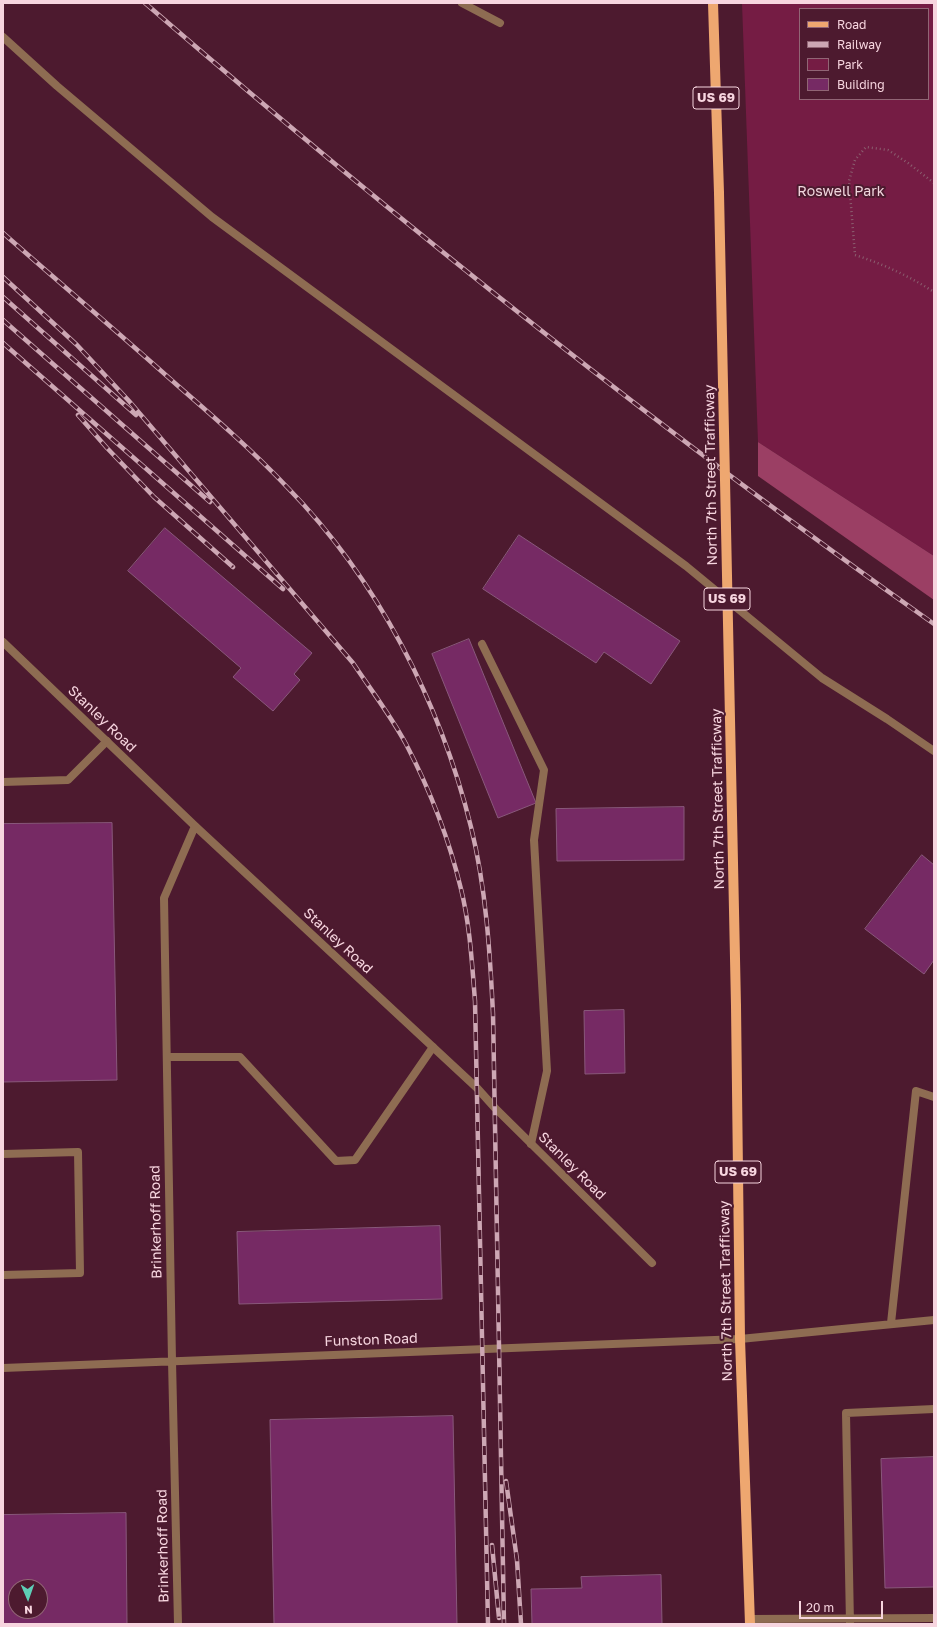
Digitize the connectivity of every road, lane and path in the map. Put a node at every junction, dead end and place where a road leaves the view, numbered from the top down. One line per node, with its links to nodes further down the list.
1 (462, 3): 3 (street)
2 (713, 3): 22 (main road, North 7th Street Trafficway / US 69, bridge)
3 (500, 23)
4 (3, 37): 10 (street)
5 (934, 183): 6 (path)
6 (934, 292)
7 (3, 642): 9 (street, Stanley Road)
8 (482, 644): 16 (street)
9 (107, 741): 11 (street); 12 (street, Stanley Road)
10 (934, 751)
11 (3, 782)
12 (195, 826): 13 (street, Stanley Road); 14 (street, Brinkerhoff Road)
13 (433, 1047): 14 (street); 16 (street, Stanley Road)
14 (167, 1057): 23 (street, Brinkerhoff Road)
15 (934, 1097): 21 (street)
16 (532, 1144): 18 (street, Stanley Road)
17 (3, 1154): 19 (street)
18 (652, 1263)
19 (3, 1275)
20 (934, 1320): 21 (street, Funston Road)
21 (892, 1323): 22 (street, Funston Road)
22 (740, 1339): 23 (street, Funston Road); 27 (main road, North 7th Street Trafficway / US 69)
23 (172, 1361): 24 (street, Funston Road); 29 (street, Brinkerhoff Road)
24 (3, 1368)
25 (934, 1409): 28 (street)
26 (934, 1618): 28 (street)
27 (750, 1621): 28 (street)
28 (850, 1621)
29 (178, 1624)

